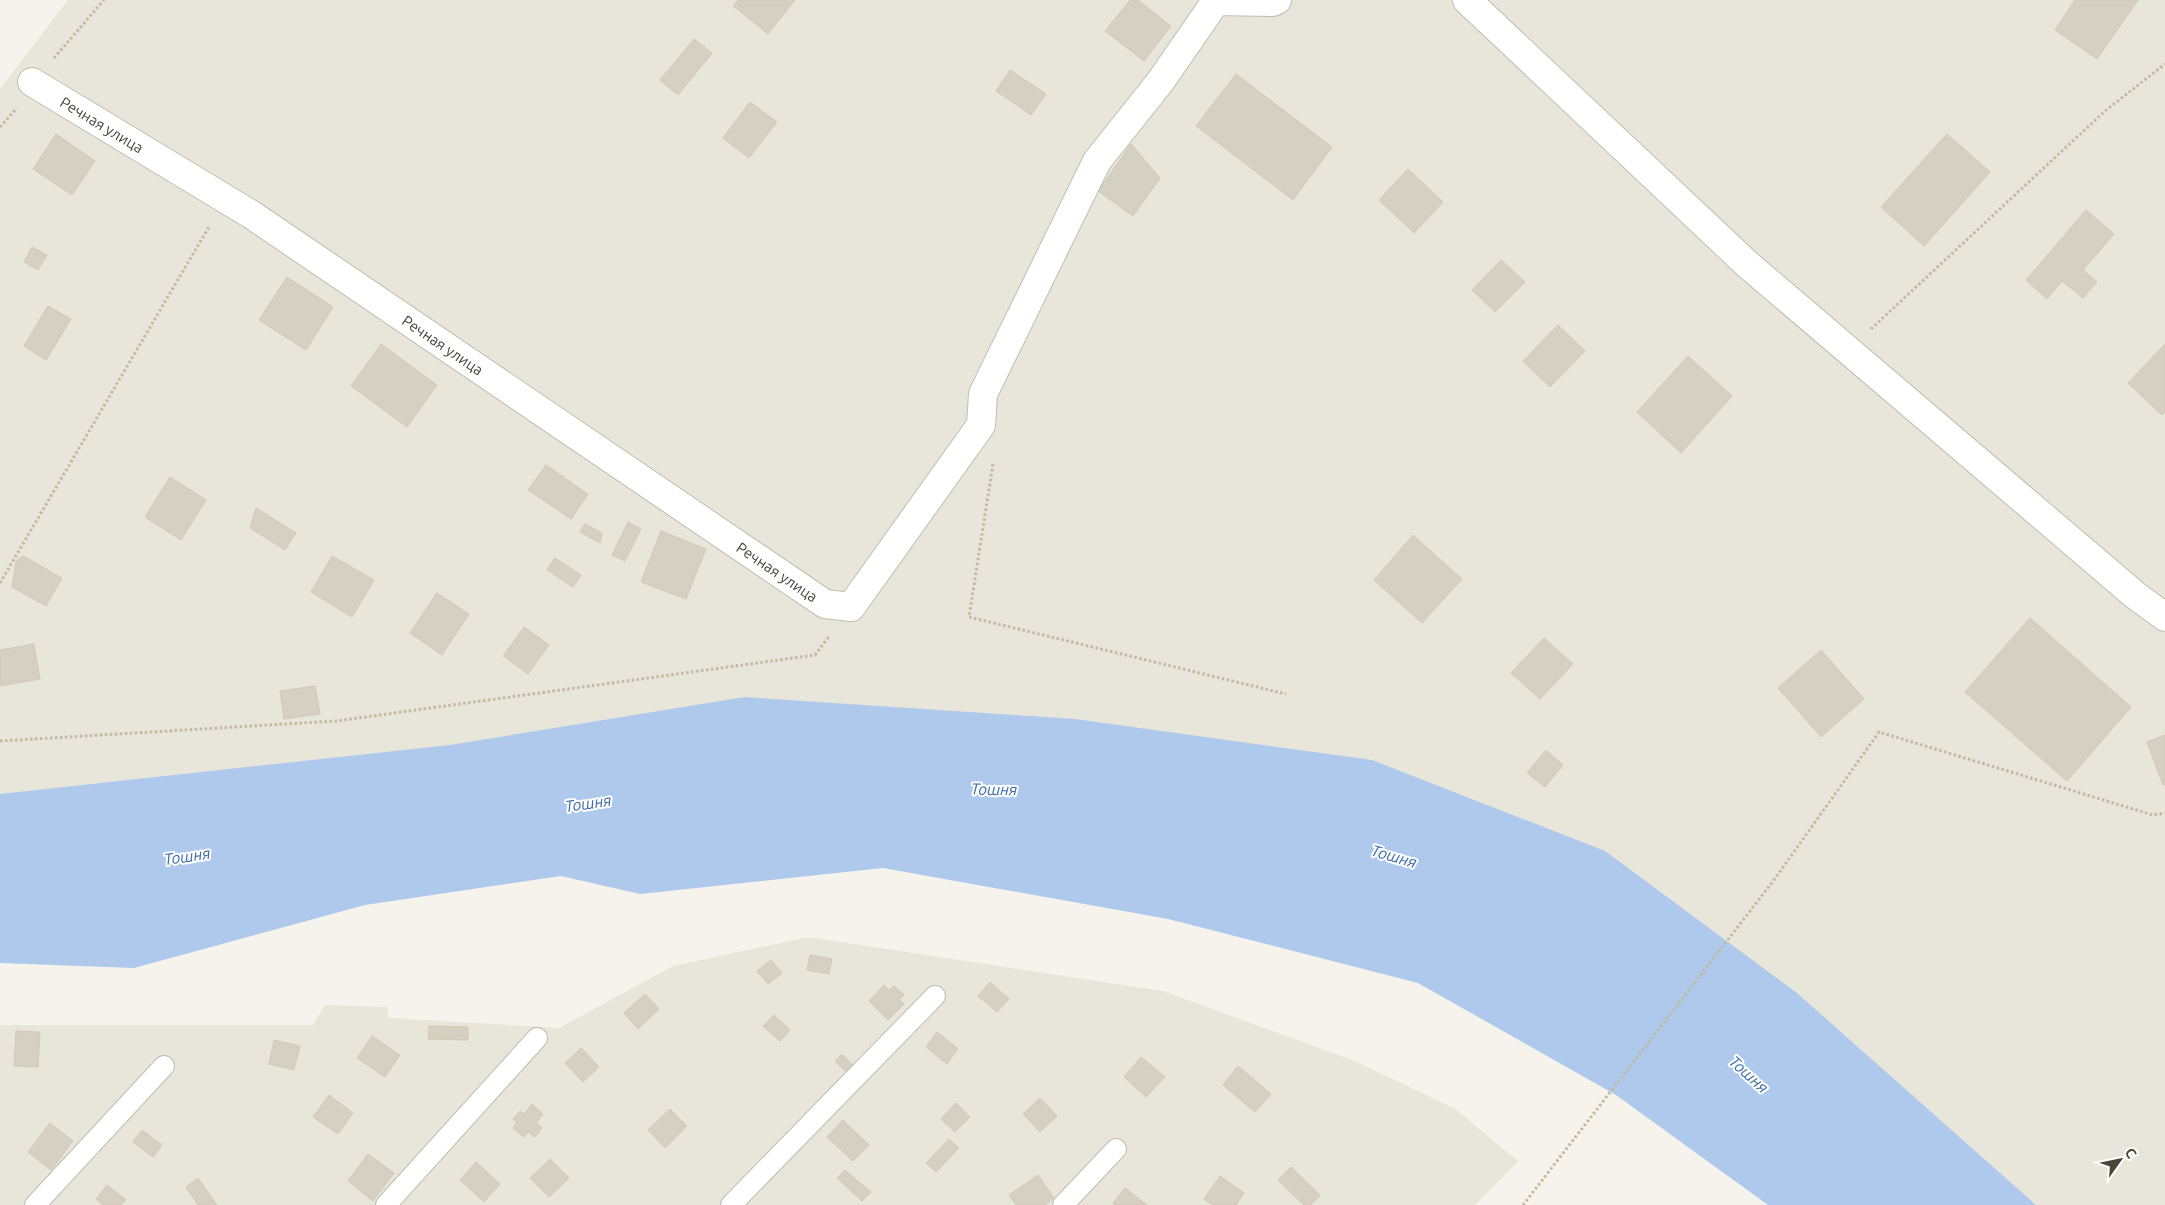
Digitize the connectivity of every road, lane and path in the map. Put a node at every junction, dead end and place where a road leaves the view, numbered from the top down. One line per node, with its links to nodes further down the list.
1 (104, 0): 5 (path)
2 (1277, 0): 10 (street)
3 (1467, 0): 7 (street)
4 (2165, 64): 7 (path)
5 (32, 82): 6 (street, Речная улица)
6 (225, 199): 9 (path); 10 (street, Речная улица)
7 (1849, 350): 11 (street)
8 (994, 456): 12 (path)
9 (0, 582)
10 (851, 607): 13 (path)
11 (2165, 617)
12 (1286, 694)
13 (0, 741)
14 (2165, 813): 23 (path)
15 (936, 996): 21 (lane)
16 (537, 1038): 20 (lane)
17 (164, 1066): 19 (lane)
18 (1116, 1149): 22 (lane)
19 (35, 1205)
20 (386, 1205)
21 (731, 1205)
22 (1063, 1205)
23 (1523, 1205)

